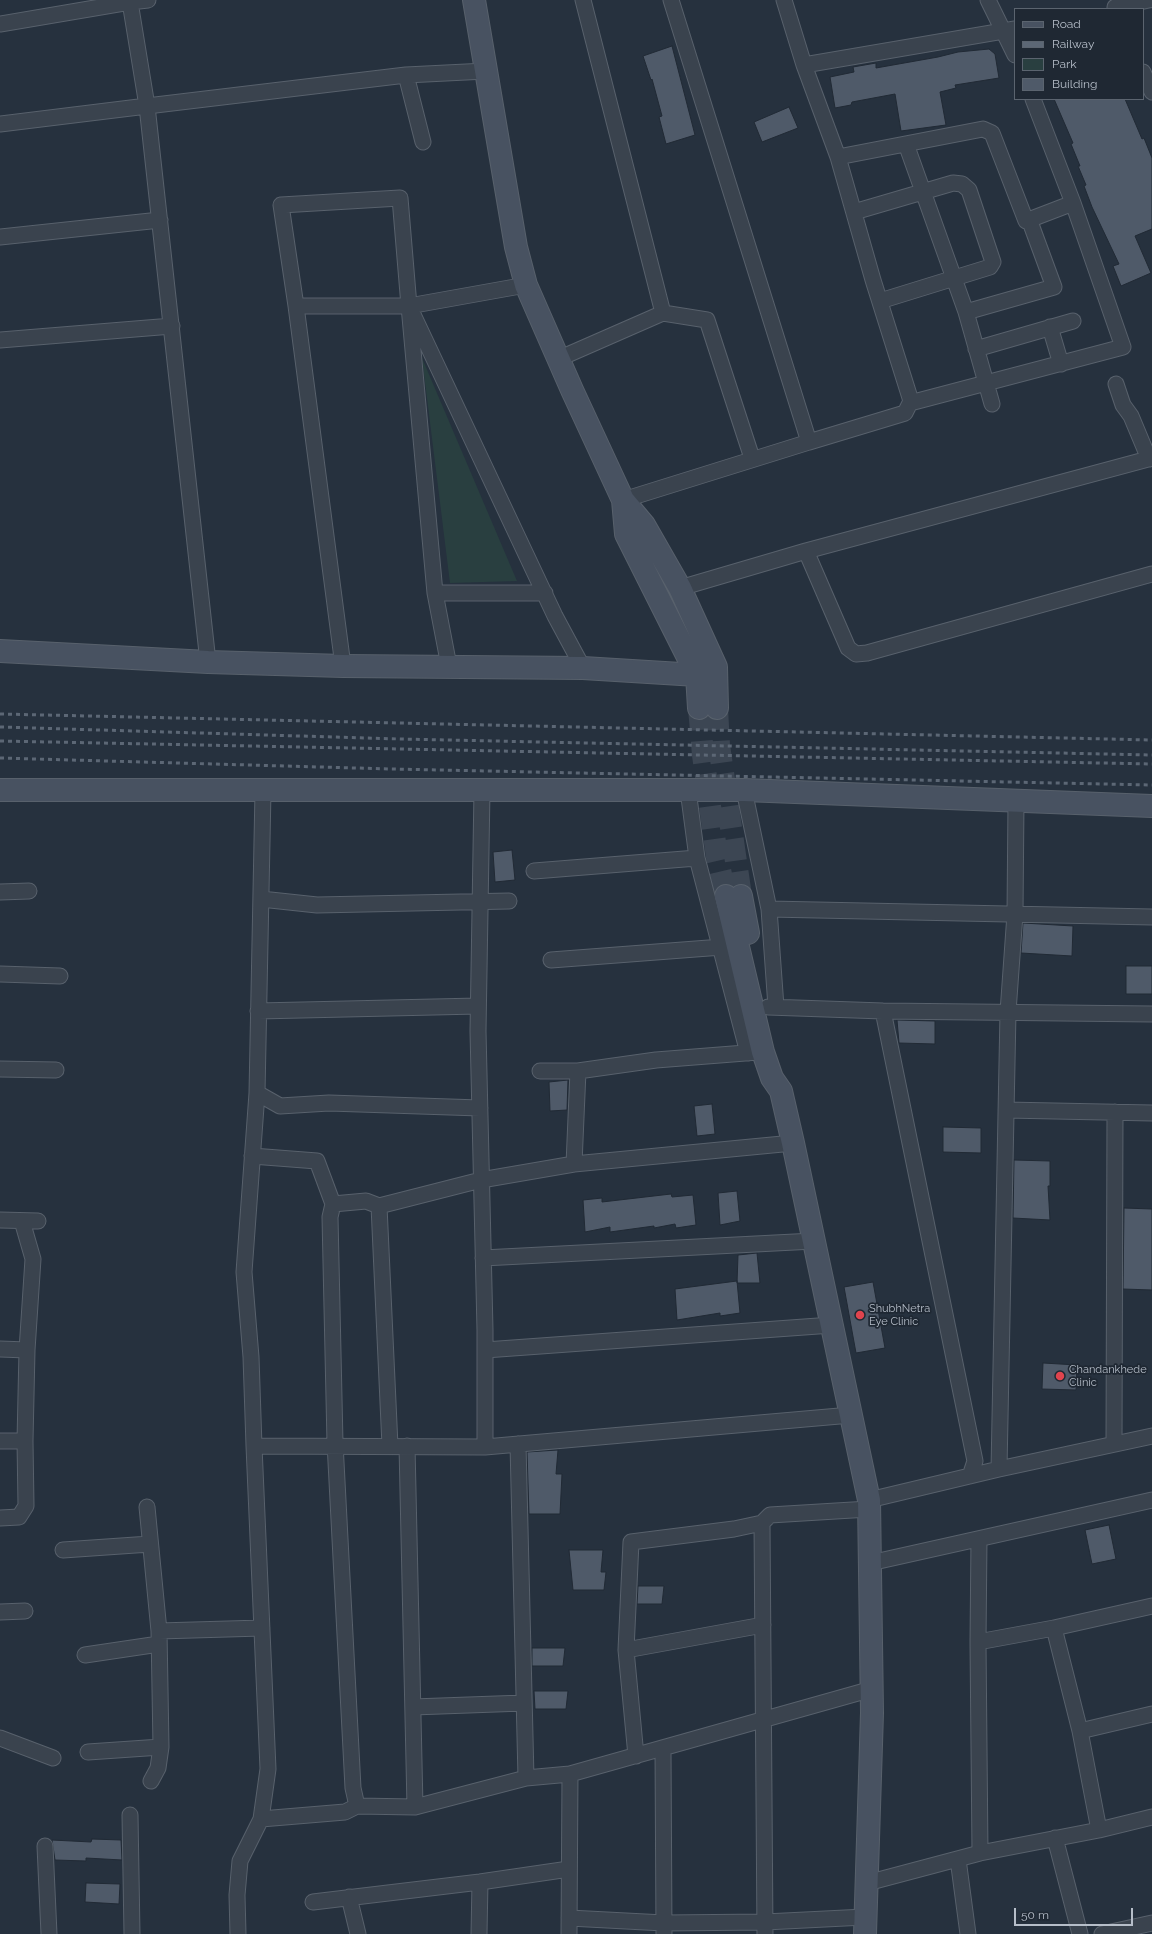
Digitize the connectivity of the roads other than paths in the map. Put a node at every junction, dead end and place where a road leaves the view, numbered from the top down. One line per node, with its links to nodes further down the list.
1 (148, 0): 8 (street)
2 (474, 0): 14 (street)
3 (583, 0): 36 (street)
4 (672, 0): 48 (street)
5 (784, 0): 13 (street)
6 (988, 0): 11 (street)
7 (1149, 0): 9 (street)
8 (130, 2): 10 (street); 19 (street)
9 (1112, 8)
10 (0, 24)
11 (1010, 30): 12 (street); 13 (street)
12 (1014, 51)
13 (804, 64): 23 (street)
14 (486, 71): 15 (street); 31 (street)
15 (406, 74): 19 (street); 21 (street)
16 (1144, 74): 17 (street)
17 (1152, 92)
18 (1033, 100): 25 (street)
19 (147, 106): 20 (street); 28 (street)
20 (0, 124)
21 (423, 142)
22 (906, 144): 23 (street); 24 (street); 27 (street)
23 (838, 157): 26 (street)
24 (924, 192): 26 (street); 30 (street); 30 (street)
25 (1073, 203): 27 (street); 43 (street)
26 (854, 212): 32 (street)
27 (1029, 219): 35 (street)
28 (160, 220): 29 (street); 38 (street)
29 (0, 237)
30 (954, 278): 32 (street); 35 (street)
31 (526, 285): 34 (street); 42 (street)
32 (880, 301): 46 (street)
33 (296, 306): 34 (street); 34 (street); 59 (street)
34 (409, 306): 55 (street); 56 (street)
35 (966, 312): 41 (street)
36 (663, 313): 42 (street); 49 (street)
37 (1073, 321): 39 (street)
38 (172, 326): 40 (street); 58 (street)
39 (1050, 328): 41 (street); 43 (street)
40 (0, 340)
41 (976, 349): 44 (street)
42 (558, 359): 51 (street)
43 (1061, 364): 44 (street)
44 (986, 383): 46 (street); 47 (street)
45 (1116, 384): 50 (street)
46 (910, 403): 48 (street)
47 (992, 404)
48 (809, 442): 49 (street)
49 (752, 458): 51 (street)
50 (1151, 458): 52 (street)
51 (623, 500): 54 (street); 62 (street)
52 (806, 551): 53 (street); 54 (street)
53 (1152, 574)
54 (680, 588): 62 (street)
55 (545, 592): 56 (street); 61 (street)
56 (435, 593): 60 (street)
57 (0, 651): 58 (street)
58 (208, 662): 59 (street)
59 (344, 666): 60 (street)
60 (448, 666): 61 (street)
61 (583, 668): 62 (street)
62 (696, 675)
63 (0, 790): 67 (street)
64 (482, 790): 65 (street); 67 (street); 76 (street)
65 (688, 790): 66 (street); 70 (street)
66 (744, 790): 68 (street); 78 (street)
67 (263, 792): 75 (street)
68 (1016, 801): 69 (street); 79 (street)
69 (1152, 806)
70 (697, 858): 71 (street); 81 (street)
71 (534, 871)
72 (29, 891): 73 (street)
73 (0, 892)
74 (734, 896): 90 (street)
75 (261, 899): 76 (street); 86 (street)
76 (480, 900): 77 (street); 85 (street)
77 (509, 901)
78 (769, 909): 79 (street); 90 (street)
79 (1015, 914): 80 (street); 88 (street)
80 (1152, 917)
81 (722, 948): 82 (street); 91 (street)
82 (551, 960)
83 (0, 974): 84 (street)
84 (60, 976)
85 (478, 1006): 86 (street); 98 (street)
86 (258, 1011): 97 (street)
87 (883, 1011): 88 (street); 90 (street); 129 (street)
88 (1008, 1012): 89 (street); 99 (street)
89 (1152, 1014)
90 (768, 1015): 91 (street); 96 (street)
91 (756, 1053): 95 (street); 96 (street)
92 (0, 1069): 93 (street)
93 (56, 1070)
94 (540, 1071): 95 (street)
95 (578, 1071): 104 (street)
96 (781, 1091): 102 (street)
97 (257, 1093): 98 (street); 103 (street)
98 (480, 1108): 105 (street)
99 (1006, 1110): 100 (street); 128 (street)
100 (1116, 1112): 101 (street); 122 (street)
101 (1152, 1113)
102 (793, 1144): 104 (street); 111 (street)
103 (252, 1156): 106 (street); 123 (street)
104 (574, 1164): 105 (street)
105 (481, 1180): 107 (street); 112 (street)
106 (333, 1204): 107 (street); 124 (street)
107 (379, 1206): 125 (street)
108 (0, 1220): 109 (street)
109 (22, 1221): 110 (street); 115 (street)
110 (38, 1221)
111 (814, 1241): 112 (street); 113 (street)
112 (483, 1258): 116 (street)
113 (832, 1325): 116 (street); 117 (street)
114 (0, 1349): 115 (street)
115 (27, 1350): 120 (street)
116 (485, 1350): 127 (street)
117 (851, 1415): 121 (street); 131 (street)
118 (1152, 1436): 122 (street)
119 (0, 1441): 120 (street)
120 (25, 1441): 133 (street)
121 (518, 1444): 127 (street); 150 (street)
122 (1114, 1444): 128 (street)
123 (254, 1446): 124 (street); 143 (street)
124 (337, 1446): 125 (street); 164 (street)
125 (390, 1446): 126 (street)
126 (407, 1446): 127 (street); 151 (street)
127 (485, 1447)
128 (999, 1469): 129 (street)
129 (970, 1476): 131 (street)
130 (1152, 1500): 135 (street)
131 (869, 1504): 134 (street); 138 (street)
132 (147, 1507): 136 (street)
133 (0, 1518)
134 (762, 1523): 142 (street); 147 (street)
135 (980, 1539): 138 (street); 146 (street)
136 (150, 1544): 137 (street); 145 (street)
137 (63, 1550)
138 (870, 1563): 149 (street)
139 (1152, 1606): 144 (street)
140 (25, 1611): 141 (street)
141 (0, 1612)
142 (763, 1624): 147 (street); 153 (street)
143 (262, 1628): 145 (street); 168 (street)
144 (1054, 1628): 146 (street); 154 (street)
145 (159, 1638): 148 (street); 156 (street)
146 (978, 1642): 172 (street)
147 (626, 1650): 159 (street)
148 (85, 1655)
149 (872, 1689): 153 (street); 176 (street)
150 (524, 1703): 151 (street); 162 (street)
151 (413, 1707): 165 (street)
152 (1152, 1714): 154 (street)
153 (765, 1719): 157 (street); 183 (street)
154 (1080, 1731): 169 (street)
155 (0, 1738): 160 (street)
156 (161, 1747): 158 (street); 163 (street)
157 (663, 1748): 159 (street); 182 (street)
158 (88, 1752)
159 (636, 1756): 161 (street)
160 (53, 1758)
161 (570, 1774): 162 (street); 174 (street)
162 (526, 1778): 165 (street)
163 (151, 1781)
164 (357, 1806): 165 (street); 168 (street)
165 (415, 1807)
166 (130, 1815): 185 (street)
167 (1152, 1817): 169 (street)
168 (261, 1819): 186 (street)
169 (1099, 1830): 170 (street)
170 (1055, 1838): 172 (street); 191 (street)
171 (45, 1846): 184 (street)
172 (980, 1853): 173 (street)
173 (958, 1859): 176 (street); 190 (street)
174 (569, 1869): 175 (street); 179 (street)
175 (480, 1882): 177 (street); 188 (street)
176 (867, 1883): 181 (street)
177 (349, 1898): 178 (street); 187 (street)
178 (313, 1902)
179 (569, 1918): 182 (street); 189 (street)
180 (1152, 1923): 192 (street)
181 (865, 1925): 183 (street)
182 (664, 1928): 183 (street)
183 (765, 1928)
184 (49, 1934)
185 (132, 1934)
186 (238, 1934)
187 (358, 1934)
188 (479, 1934)
189 (569, 1934)
190 (968, 1934)
191 (1080, 1934)
192 (1102, 1934)

